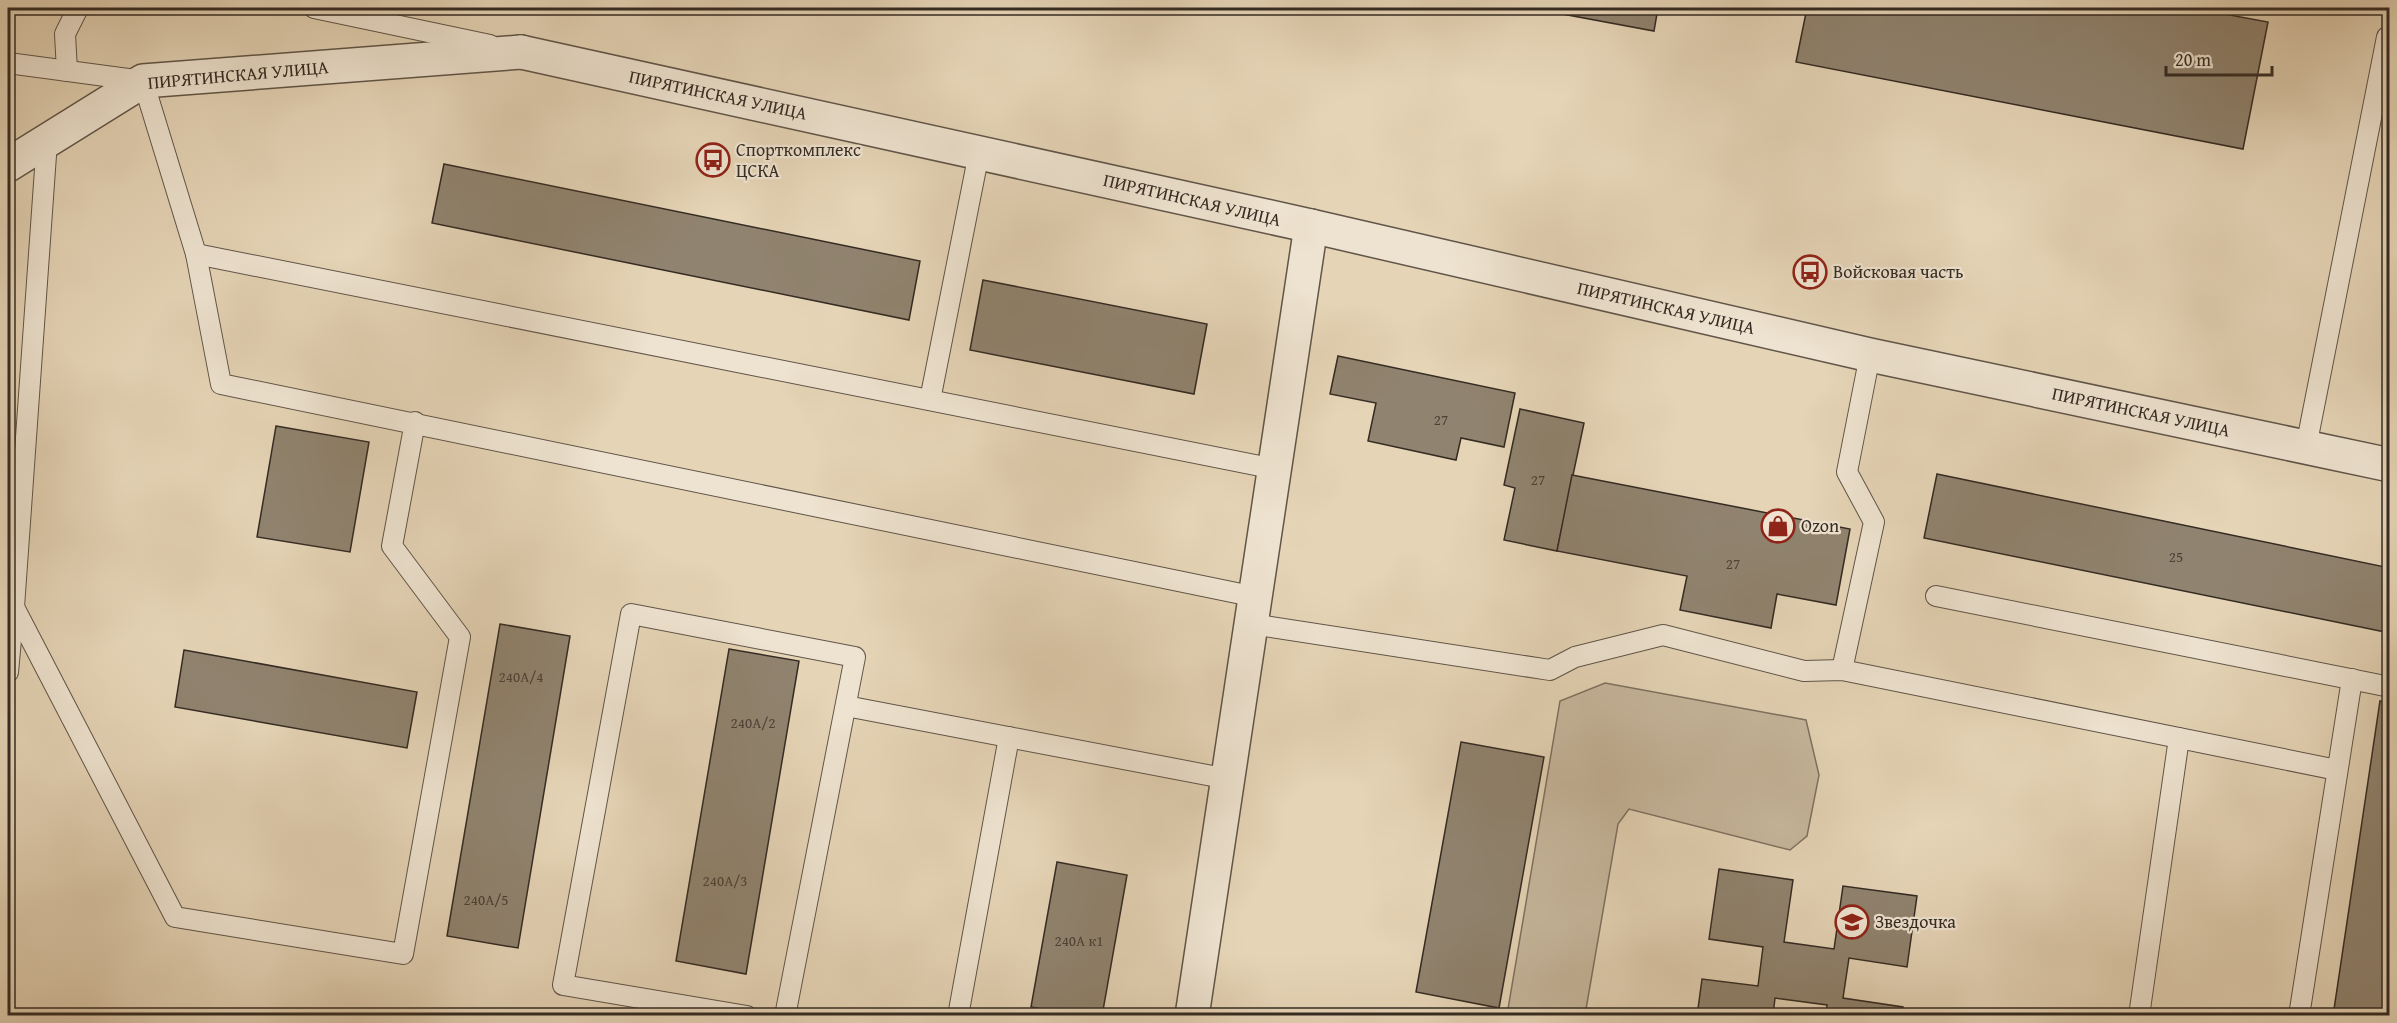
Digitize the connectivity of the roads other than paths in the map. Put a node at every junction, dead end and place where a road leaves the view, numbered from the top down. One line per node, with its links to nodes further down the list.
1 (78, 8): 6 (lane)
2 (314, 8): 4 (lane)
3 (2387, 38): 16 (lane)
4 (521, 52): 7 (street, ПИРЯТИНСКАЯ УЛИЦА); 9 (street, ПИРЯТИНСКАЯ УЛИЦА)
5 (8, 63): 6 (lane)
6 (67, 71): 7 (lane)
7 (143, 81): 8 (street, ПИРЯТИНСКАЯ УЛИЦА); 12 (lane)
8 (46, 141): 10 (street, ПИРЯТИНСКАЯ УЛИЦА); 20 (lane)
9 (979, 153): 11 (street, ПИРЯТИНСКАЯ УЛИЦА); 14 (lane)
10 (8, 165)
11 (1311, 226): 13 (street, ПИРЯТИНСКАЯ УЛИЦА); 18 (street)
12 (196, 254): 14 (lane); 15 (lane)
13 (1870, 355): 16 (street, ПИРЯТИНСКАЯ УЛИЦА); 22 (lane)
14 (930, 400): 18 (lane)
15 (415, 422): 20 (lane); 21 (lane)
16 (2306, 447): 17 (street, ПИРЯТИНСКАЯ УЛИЦА)
17 (2390, 465)
18 (1275, 469): 21 (street)
19 (1936, 596): 24 (lane)
20 (14, 607): 23 (lane)
21 (1253, 610): 22 (lane); 30 (street)
22 (1842, 670): 28 (lane)
23 (8, 672)
24 (2352, 679): 25 (lane); 29 (lane)
25 (2390, 687)
26 (846, 706): 27 (lane); 31 (lane); 32 (lane)
27 (1009, 737): 30 (lane); 33 (lane)
28 (2179, 738): 29 (lane); 35 (lane)
29 (2337, 770): 36 (lane)
30 (1228, 779): 34 (street)
31 (747, 1016)
32 (785, 1016)
33 (958, 1016)
34 (1192, 1016)
35 (2139, 1016)
36 (2299, 1016)

